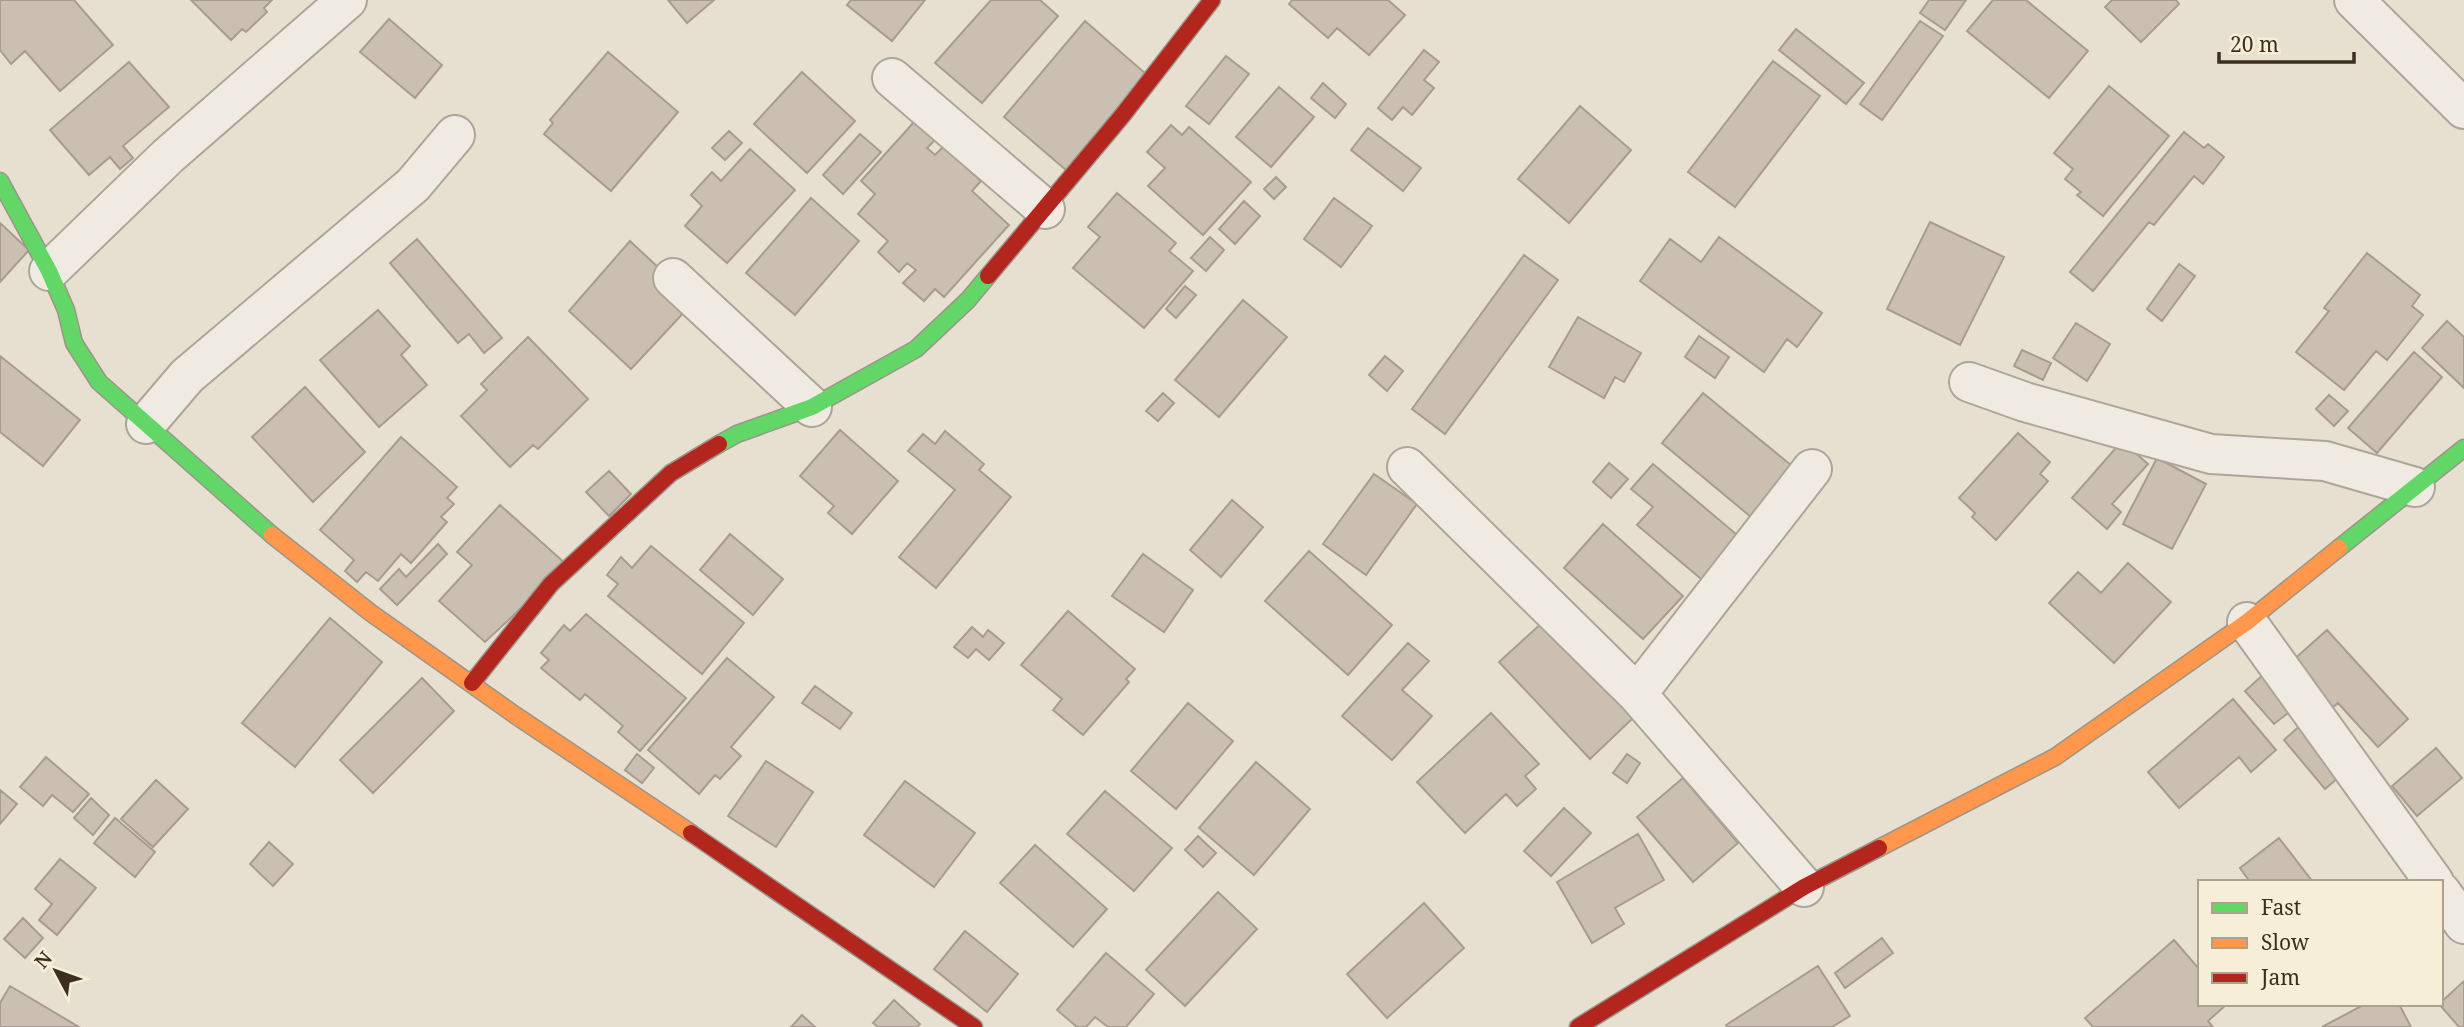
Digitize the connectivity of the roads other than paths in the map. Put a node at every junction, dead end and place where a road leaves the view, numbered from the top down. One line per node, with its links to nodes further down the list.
1 (347, 0): 9 (street)
2 (1212, 0): 8 (street)
3 (2354, 0): 5 (street)
4 (892, 78): 8 (street)
5 (2464, 109)
6 (455, 135): 13 (street)
7 (0, 181): 9 (street)
8 (1045, 209): 12 (street)
9 (50, 271): 13 (street)
10 (673, 278): 12 (street)
11 (1969, 383): 17 (street)
12 (812, 407): 19 (street)
13 (146, 425): 19 (street)
14 (2464, 448): 17 (street)
15 (1407, 467): 20 (street)
16 (1812, 469): 20 (street)
17 (2415, 487): 18 (street)
18 (2247, 622): 21 (street); 22 (street)
19 (472, 683): 25 (street)
20 (1637, 694): 22 (street)
21 (2433, 880)
22 (1804, 887): 26 (street)
23 (2443, 895): 24 (street)
24 (2464, 924)
25 (974, 1027)
26 (1578, 1027)

